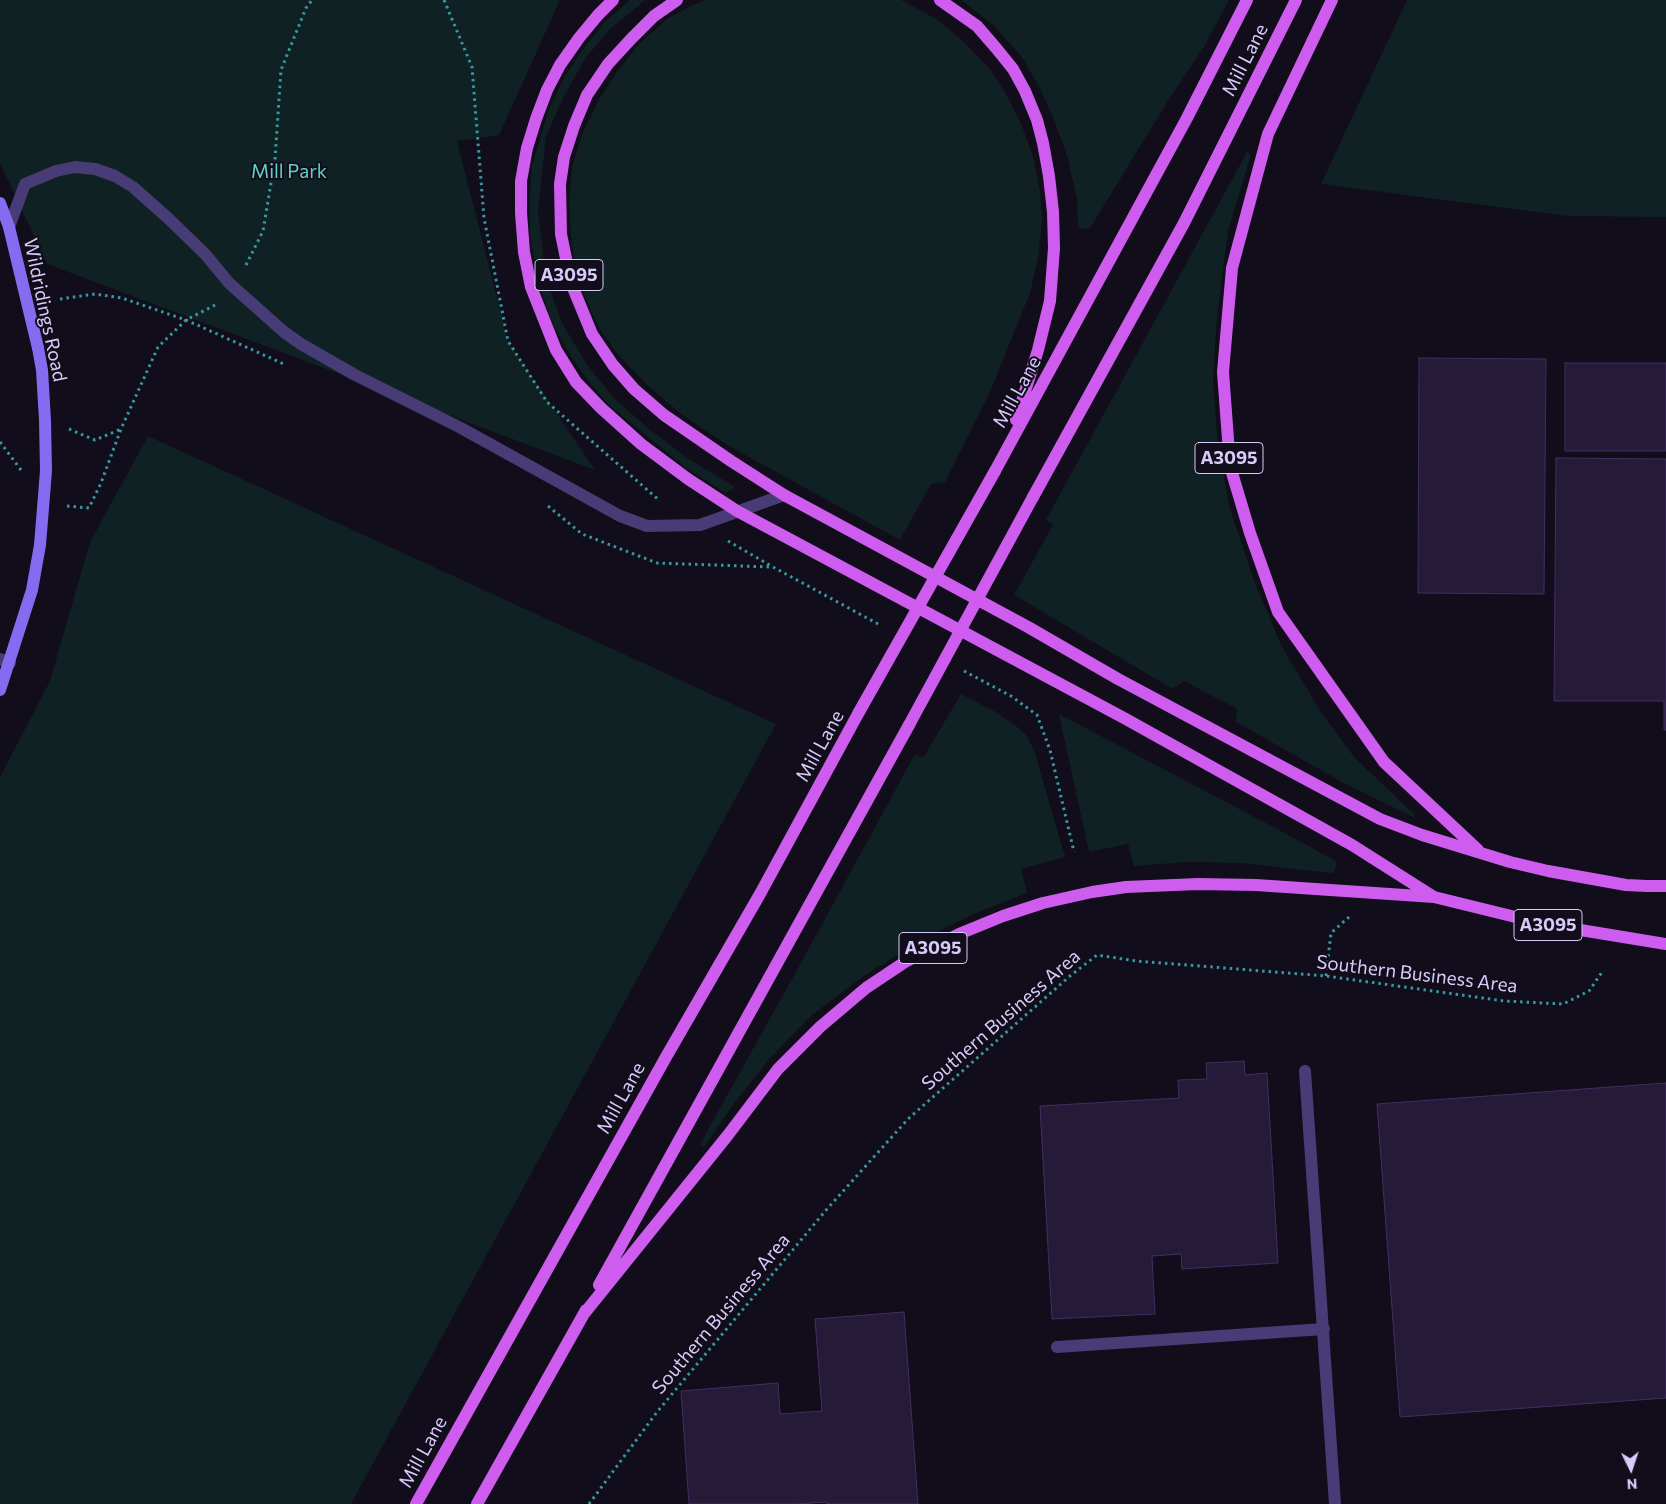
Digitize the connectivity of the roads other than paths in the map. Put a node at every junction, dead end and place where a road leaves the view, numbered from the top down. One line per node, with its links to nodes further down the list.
1 (613, 0): 11 (main road, A3095)
2 (677, 0): 10 (main road, A3095)
3 (940, 0): 9 (main road)
4 (1247, 0): 9 (main road, Mill Lane)
5 (1296, 0): 19 (main road, Mill Lane / A3095, bridge)
6 (1332, 0): 14 (main road, A3095)
7 (0, 203): 8 (street, Wildridings Road)
8 (9, 227): 11 (lane); 12 (street, Wildridings Road, bridge)
9 (1008, 447): 22 (main road, Mill Lane, bridge)
10 (784, 495): 11 (lane); 14 (main road, A3095)
11 (737, 510): 16 (main road, A3095)
12 (5, 661): 13 (street, Wildridings Road)
13 (0, 690)
14 (1480, 852): 15 (main road, A3095)
15 (1666, 886)
16 (1434, 897): 17 (main road, A3095); 19 (main road, A3095)
17 (1666, 944)
18 (1304, 1071): 20 (lane)
19 (582, 1316): 23 (main road, Mill Lane / A3095)
20 (1324, 1329): 21 (lane); 24 (lane)
21 (1057, 1347)
22 (416, 1504)
23 (478, 1504)
24 (1335, 1504)

